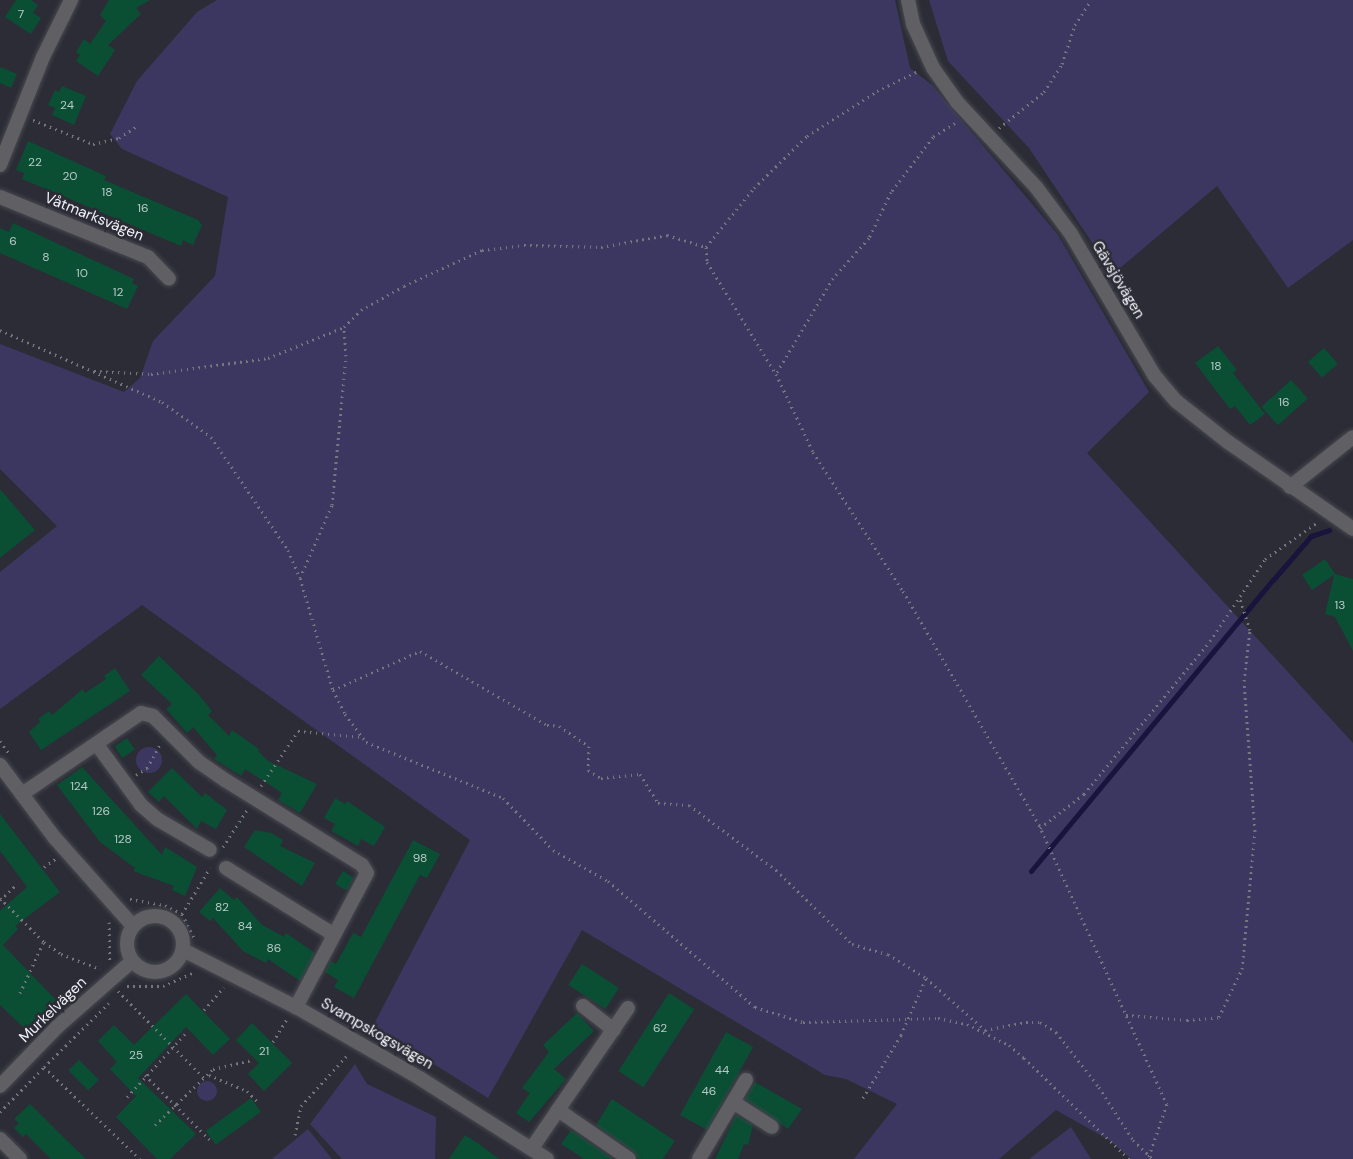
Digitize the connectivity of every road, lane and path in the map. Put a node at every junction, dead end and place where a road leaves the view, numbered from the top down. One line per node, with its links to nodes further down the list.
1 (71, 0): 5 (street)
2 (909, 0): 4 (street, Gävsjövägen)
3 (1091, 0): 8 (path)
4 (932, 64): 6 (street, Gävsjövägen); 11 (path)
5 (20, 114): 7 (path); 9 (street)
6 (975, 120): 8 (street, Gävsjövägen); 16 (path)
7 (138, 125)
8 (990, 135): 18 (street, Gävsjövägen)
9 (0, 165)
10 (0, 197): 12 (street, Våtmarksvägen)
11 (706, 247): 13 (path); 16 (path)
12 (169, 279)
13 (344, 327): 15 (path); 21 (path)
14 (0, 330): 15 (path)
15 (93, 370): 21 (path)
16 (776, 374): 31 (path)
17 (1353, 437): 18 (street)
18 (1290, 486): 19 (street, Gävsjövägen)
19 (1324, 510): 20 (street, Gävsjövägen); 22 (path)
20 (1353, 530)
21 (300, 578): 23 (path)
22 (1240, 599): 31 (path); 56 (path)
23 (333, 690): 48 (path); 57 (path)
24 (170, 734): 26 (street); 29 (path); 41 (street)
25 (0, 741): 27 (path)
26 (98, 746): 29 (street); 30 (street)
27 (13, 759)
28 (0, 765): 30 (street)
29 (126, 784): 32 (street)
30 (22, 794): 40 (street)
31 (1040, 828): 56 (path)
32 (210, 850)
33 (56, 858): 34 (path)
34 (44, 867)
35 (226, 868): 41 (street)
36 (16, 885): 38 (path)
37 (122, 896): 43 (path)
38 (0, 899): 42 (path)
39 (104, 912): 47 (path)
40 (133, 926): 44 (street); 45 (street)
41 (333, 934): 55 (street)
42 (44, 942): 47 (path); 50 (path)
43 (198, 944)
44 (183, 950): 45 (street); 55 (street, Svampskogsvägen)
45 (132, 961): 47 (street, Murkelvägen)
46 (202, 973): 51 (path)
47 (106, 976): 51 (path); 69 (street, Murkelvägen)
48 (926, 978): 57 (path); 83 (path)
49 (226, 983): 54 (path)
50 (20, 993)
51 (120, 993): 62 (path); 64 (path)
52 (584, 1006): 58 (street)
53 (628, 1008): 58 (street)
54 (204, 1010)
55 (292, 1011): 60 (path); 61 (street, Svampskogsvägen)
56 (1126, 1015): 83 (path)
57 (908, 1019): 71 (path); 89 (path)
58 (614, 1030): 75 (street)
59 (185, 1034): 62 (path)
60 (273, 1042)
61 (358, 1043): 79 (path); 82 (street, Svampskogsvägen)
62 (174, 1047): 65 (path); 67 (path)
63 (251, 1060): 66 (path)
64 (44, 1067): 76 (path); 85 (path)
65 (145, 1075): 70 (path); 73 (path)
66 (209, 1075): 67 (path); 72 (path)
67 (204, 1078): 73 (path)
68 (746, 1080): 74 (street)
69 (0, 1086)
70 (127, 1096)
71 (863, 1098)
72 (257, 1101)
73 (176, 1102): 77 (path); 81 (path)
74 (733, 1102): 78 (street); 88 (street)
75 (558, 1110): 82 (street); 87 (street)
76 (0, 1112)
77 (155, 1125)
78 (772, 1127)
79 (296, 1135)
80 (0, 1139): 84 (street)
81 (209, 1139)
82 (532, 1148): 86 (street, Svampskogsvägen)
83 (1150, 1158)
84 (20, 1159)
85 (140, 1159)
86 (547, 1159)
87 (628, 1159)
88 (699, 1159)
89 (1129, 1159)

